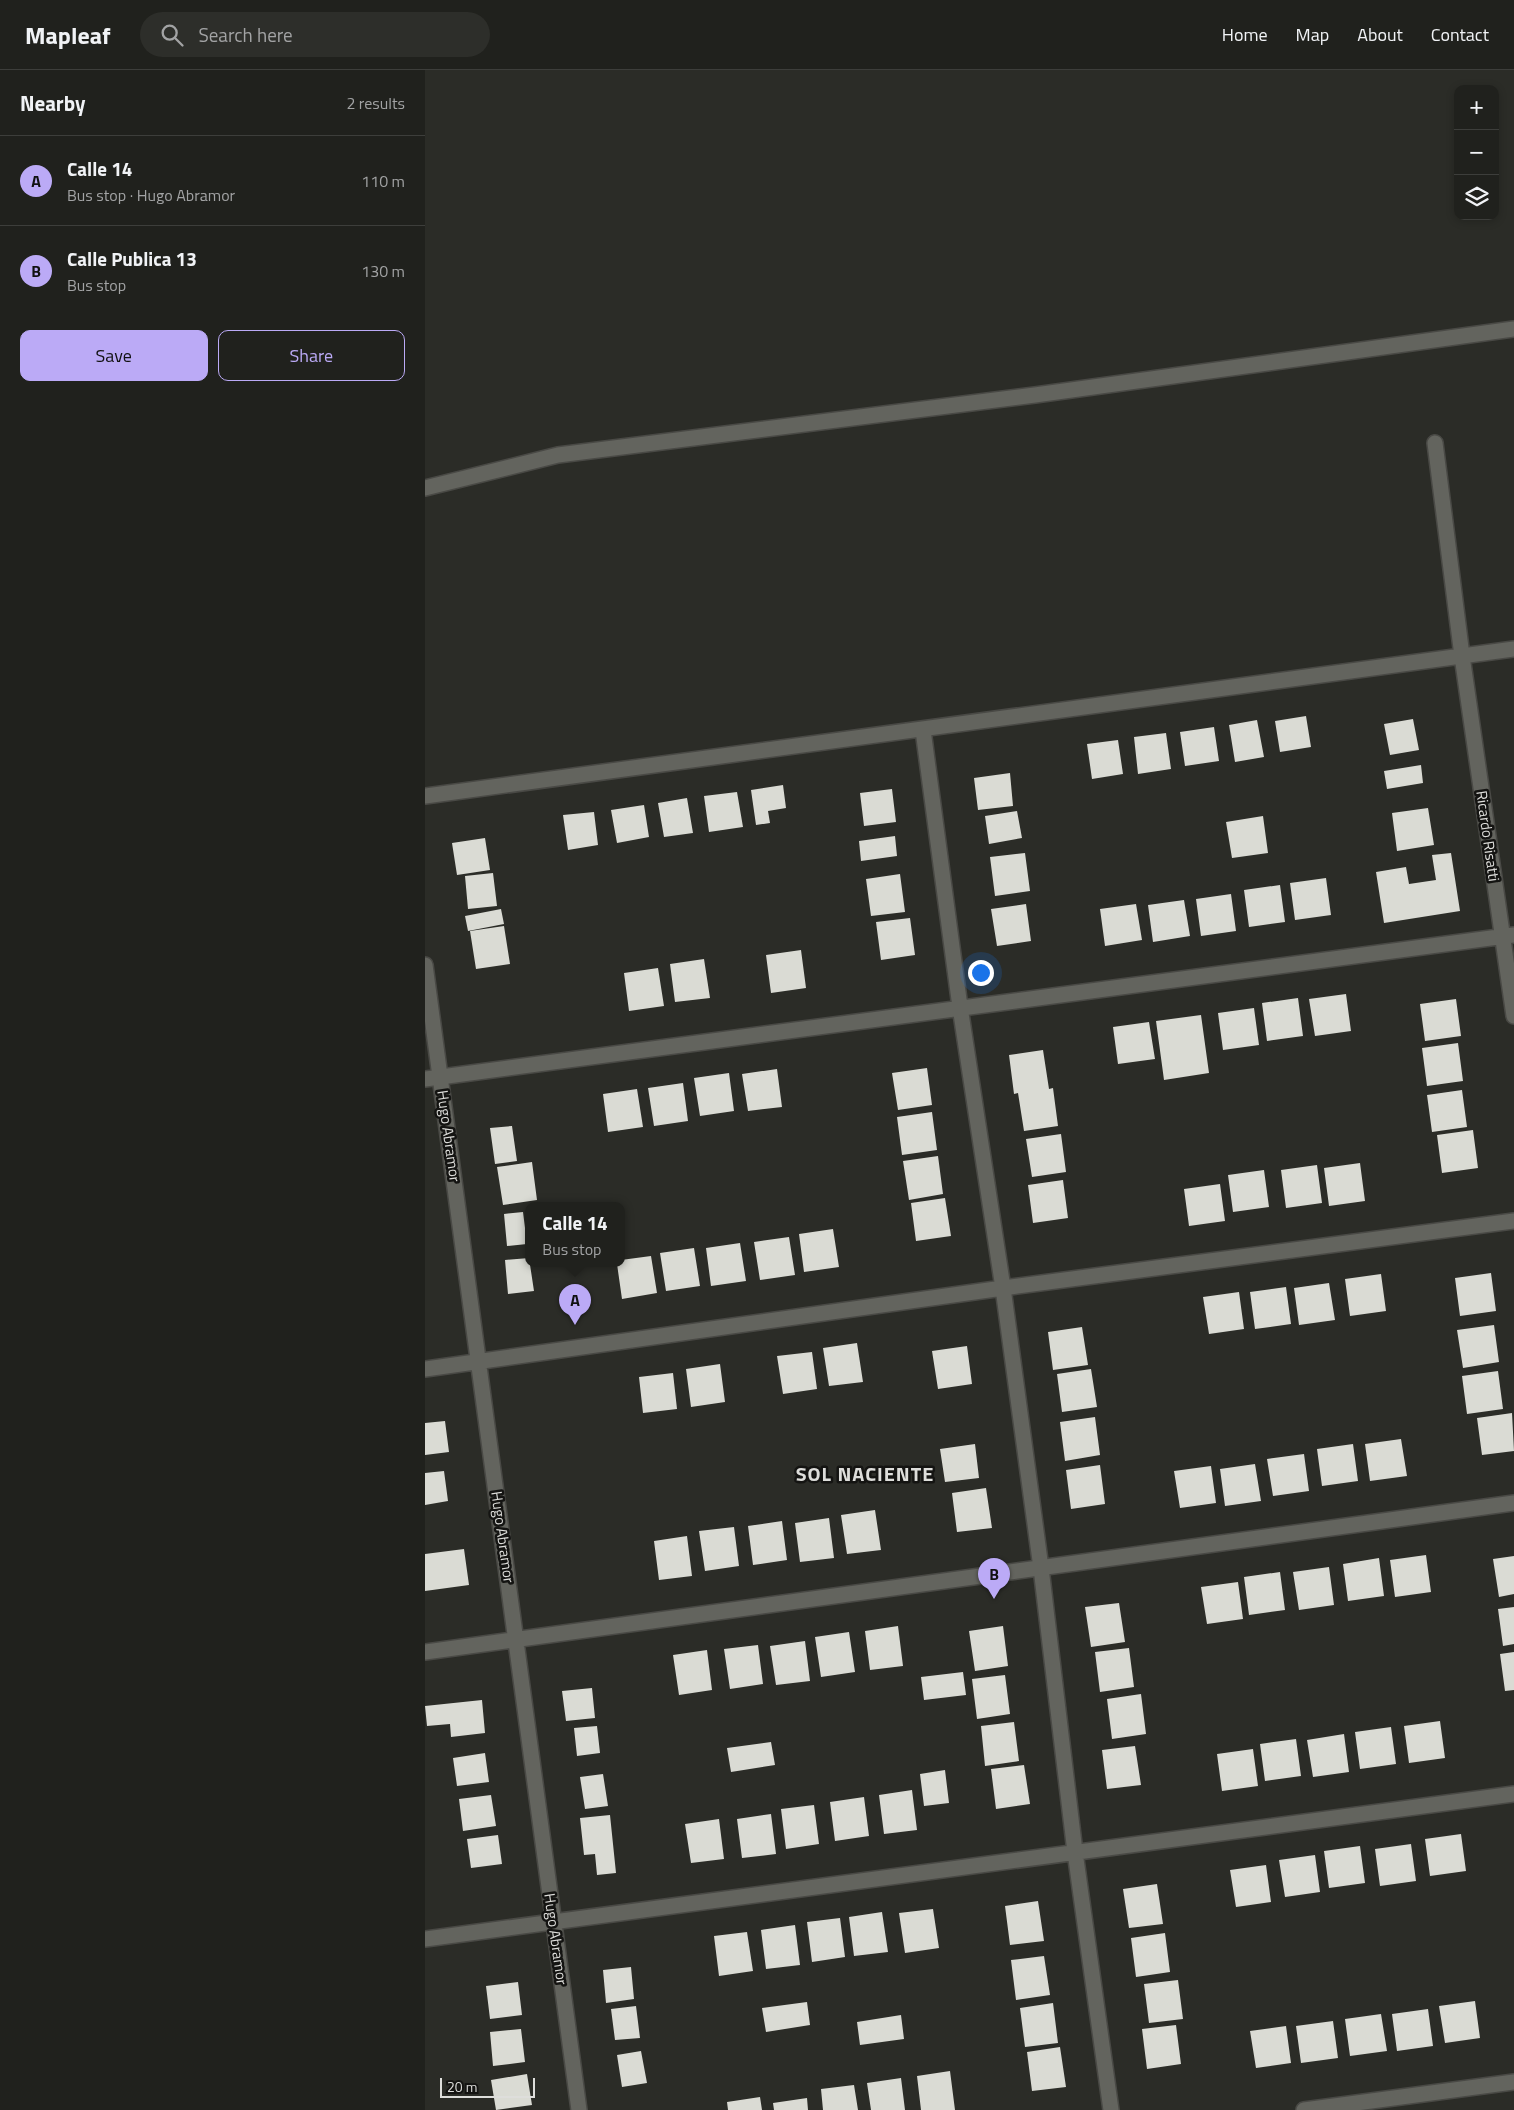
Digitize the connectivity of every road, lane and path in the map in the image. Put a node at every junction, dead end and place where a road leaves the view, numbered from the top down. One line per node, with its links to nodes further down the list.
1 (1514, 329): 3 (street)
2 (1435, 442): 5 (street, Ricardo Risatti)
3 (425, 488)
4 (1514, 649): 5 (street)
5 (1462, 656): 6 (street); 8 (street, Ricardo Risatti)
6 (923, 730): 7 (street); 10 (street)
7 (425, 796)
8 (1509, 936): 10 (street); 11 (street, Ricardo Risatti)
9 (425, 965): 12 (street, Hugo Abramor)
10 (960, 1007): 12 (street); 15 (street)
11 (1514, 1016)
12 (441, 1077): 13 (street); 16 (street, Hugo Abramor)
13 (425, 1079)
14 (1514, 1221): 15 (street)
15 (1003, 1288): 16 (street); 19 (street)
16 (479, 1362): 17 (street); 20 (street, Hugo Abramor)
17 (425, 1369)
18 (1514, 1503): 19 (street)
19 (1041, 1568): 20 (street); 23 (street)
20 (517, 1640): 21 (street); 24 (street, Hugo Abramor)
21 (425, 1652)
22 (1514, 1794): 23 (street)
23 (1075, 1852): 24 (street); 28 (street)
24 (554, 1922): 25 (street); 27 (street, Hugo Abramor)
25 (425, 1939)
26 (1514, 2082): 29 (street)
27 (579, 2110)
28 (1111, 2110)
29 (1304, 2110)

